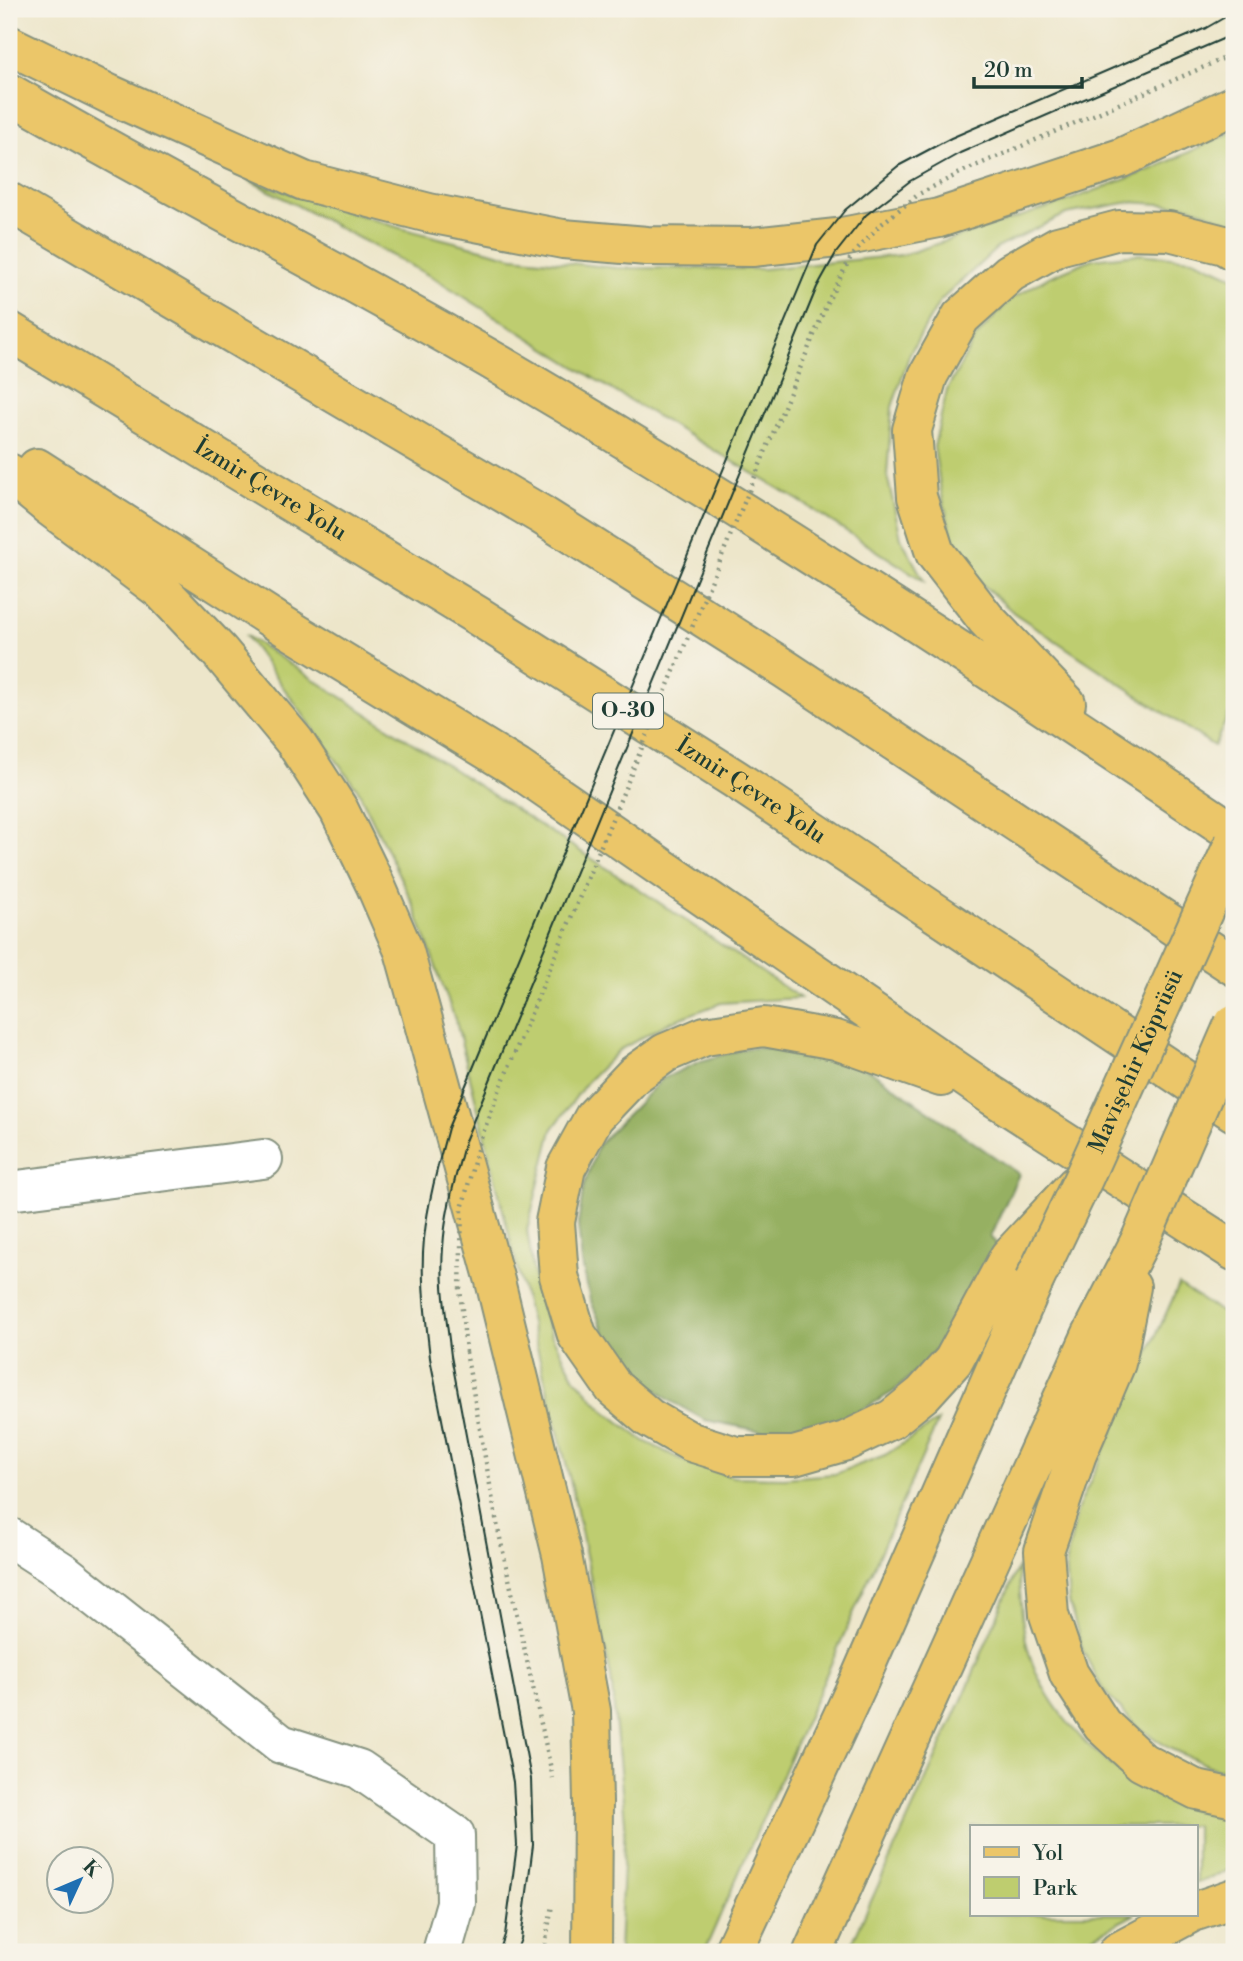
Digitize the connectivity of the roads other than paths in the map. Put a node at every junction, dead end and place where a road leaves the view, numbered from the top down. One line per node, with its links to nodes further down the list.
1 (9, 46): 3 (main road)
2 (9, 93): 9 (main road)
3 (1234, 105)
4 (9, 202): 12 (main road)
5 (1234, 251): 9 (main road)
6 (9, 331): 15 (main road, İzmir Çevre Yolu / O-30)
7 (9, 450): 14 (main road)
8 (9, 473): 27 (main road)
9 (1111, 750): 10 (main road)
10 (1234, 833)
11 (1234, 843): 19 (main road, Mavişehir Köprüsü, bridge)
12 (1234, 966)
13 (1234, 1024): 20 (main road, bridge)
14 (993, 1096): 18 (main road); 19 (main road)
15 (1234, 1112)
16 (263, 1159): 17 (lane)
17 (9, 1191)
18 (1234, 1251)
19 (1022, 1269): 28 (main road)
20 (1103, 1349): 22 (main road); 29 (main road)
21 (9, 1537): 26 (lane)
22 (1234, 1798)
23 (1234, 1898): 24 (main road)
24 (1198, 1910)
25 (1185, 1916): 30 (main road)
26 (442, 1952)
27 (592, 1952)
28 (733, 1952)
29 (813, 1952)
30 (1118, 1952)

